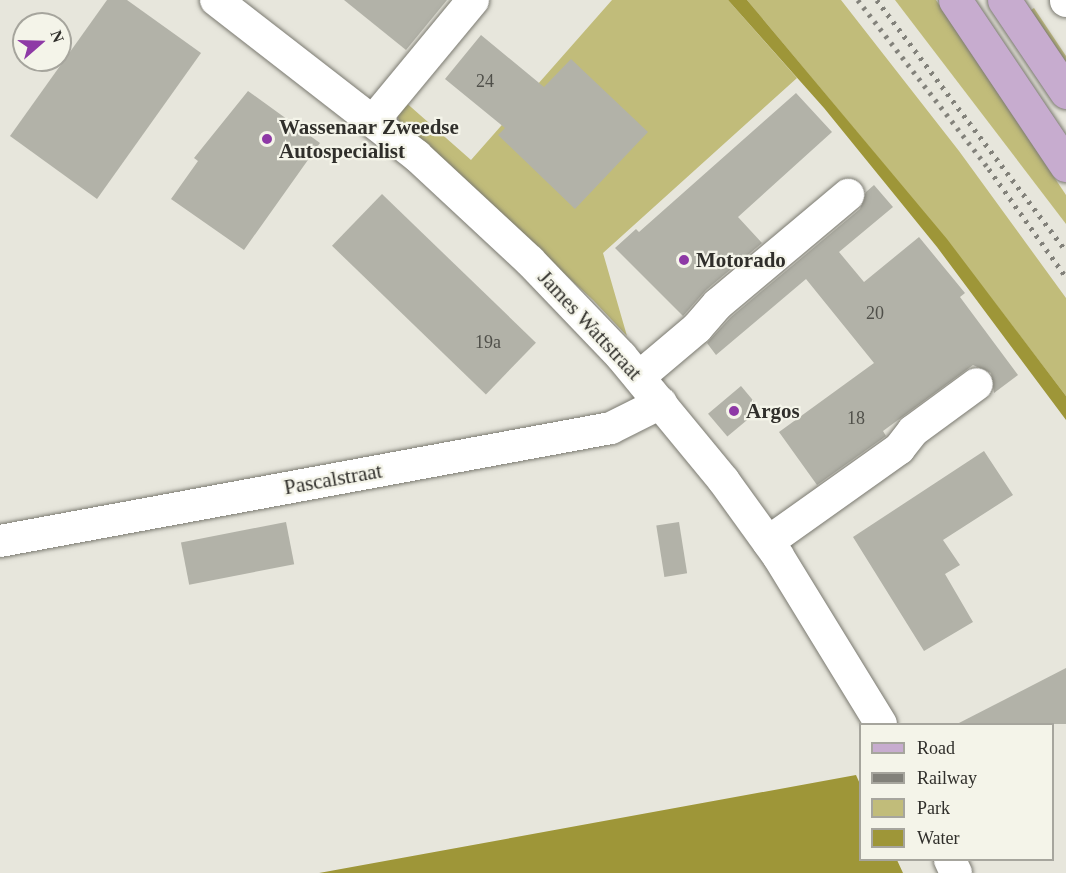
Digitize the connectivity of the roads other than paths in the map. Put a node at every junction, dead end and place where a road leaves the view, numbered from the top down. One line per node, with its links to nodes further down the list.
1 (216, 0): 6 (street, James Wattstraat)
2 (473, 0): 6 (street)
3 (955, 0): 7 (main road)
4 (1004, 0): 5 (main road)
5 (1066, 92)
6 (373, 121): 9 (street, James Wattstraat)
7 (1066, 165)
8 (848, 195): 9 (street)
9 (639, 377): 11 (street, James Wattstraat)
10 (977, 384): 13 (street)
11 (662, 403): 12 (street, Pascalstraat); 13 (street, James Wattstraat)
12 (0, 541)
13 (768, 542): 14 (street, James Wattstraat)
14 (880, 723)

